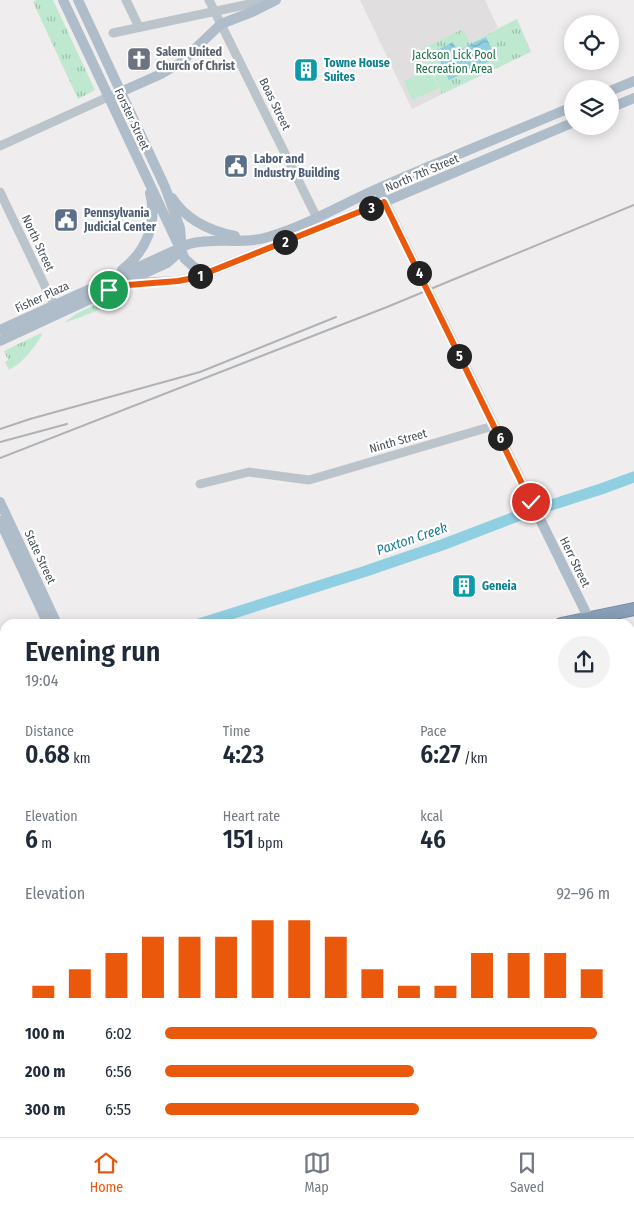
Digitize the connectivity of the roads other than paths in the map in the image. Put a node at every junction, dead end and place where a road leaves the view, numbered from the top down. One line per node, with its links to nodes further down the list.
1 (63, 0): 14 (main road, Forster Street)
2 (78, 0): 13 (main road, Forster Street)
3 (126, 0): 9 (street)
4 (209, 0): 7 (street, Boas Street)
5 (268, 0): 7 (street)
6 (276, 0): 8 (main road)
7 (215, 11): 8 (street, Boas Street); 9 (street)
8 (221, 24): 13 (main road); 25 (street, Boas Street)
9 (139, 27): 10 (street)
10 (113, 33)
11 (634, 81): 12 (main road)
12 (619, 87)
13 (121, 92): 14 (main road); 21 (main road, Forster Street)
14 (108, 97): 19 (street); 20 (main road, Forster Street)
15 (634, 98): 16 (main road)
16 (619, 104)
17 (564, 110): 22 (main road, North 7th Street)
18 (564, 126): 24 (main road, North 7th Street)
19 (0, 146)
20 (148, 182): 27 (main road, Forster Street); 29 (main road)
21 (165, 187): 26 (main road); 27 (main road, Forster Street)
22 (378, 189): 24 (main road, Herr Street); 25 (main road, North 7th Street)
23 (0, 192): 30 (street, North Street)
24 (384, 202): 28 (main road, North 7th Street); 33 (main road, Herr Street)
25 (317, 218): 26 (main road, North 7th Street)
26 (265, 238): 27 (main road, North 7th Street)
27 (180, 247): 28 (main road, Forster Street); 29 (main road, Fisher Plaza)
28 (208, 272): 29 (main road, North 7th Street)
29 (109, 285): 30 (main road, Fisher Plaza); 32 (main road, Fisher Plaza)
30 (54, 305): 31 (main road, Fisher Plaza)
31 (0, 330)
32 (0, 341)
33 (493, 426): 34 (street, Ninth Street); 40 (main road, Herr Street)
34 (200, 484)
35 (0, 502): 39 (main road, State Street)
36 (0, 521): 38 (main road, State Street)
37 (634, 609): 41 (highway)
38 (46, 619)
39 (55, 619)
40 (588, 619)
41 (596, 619)

